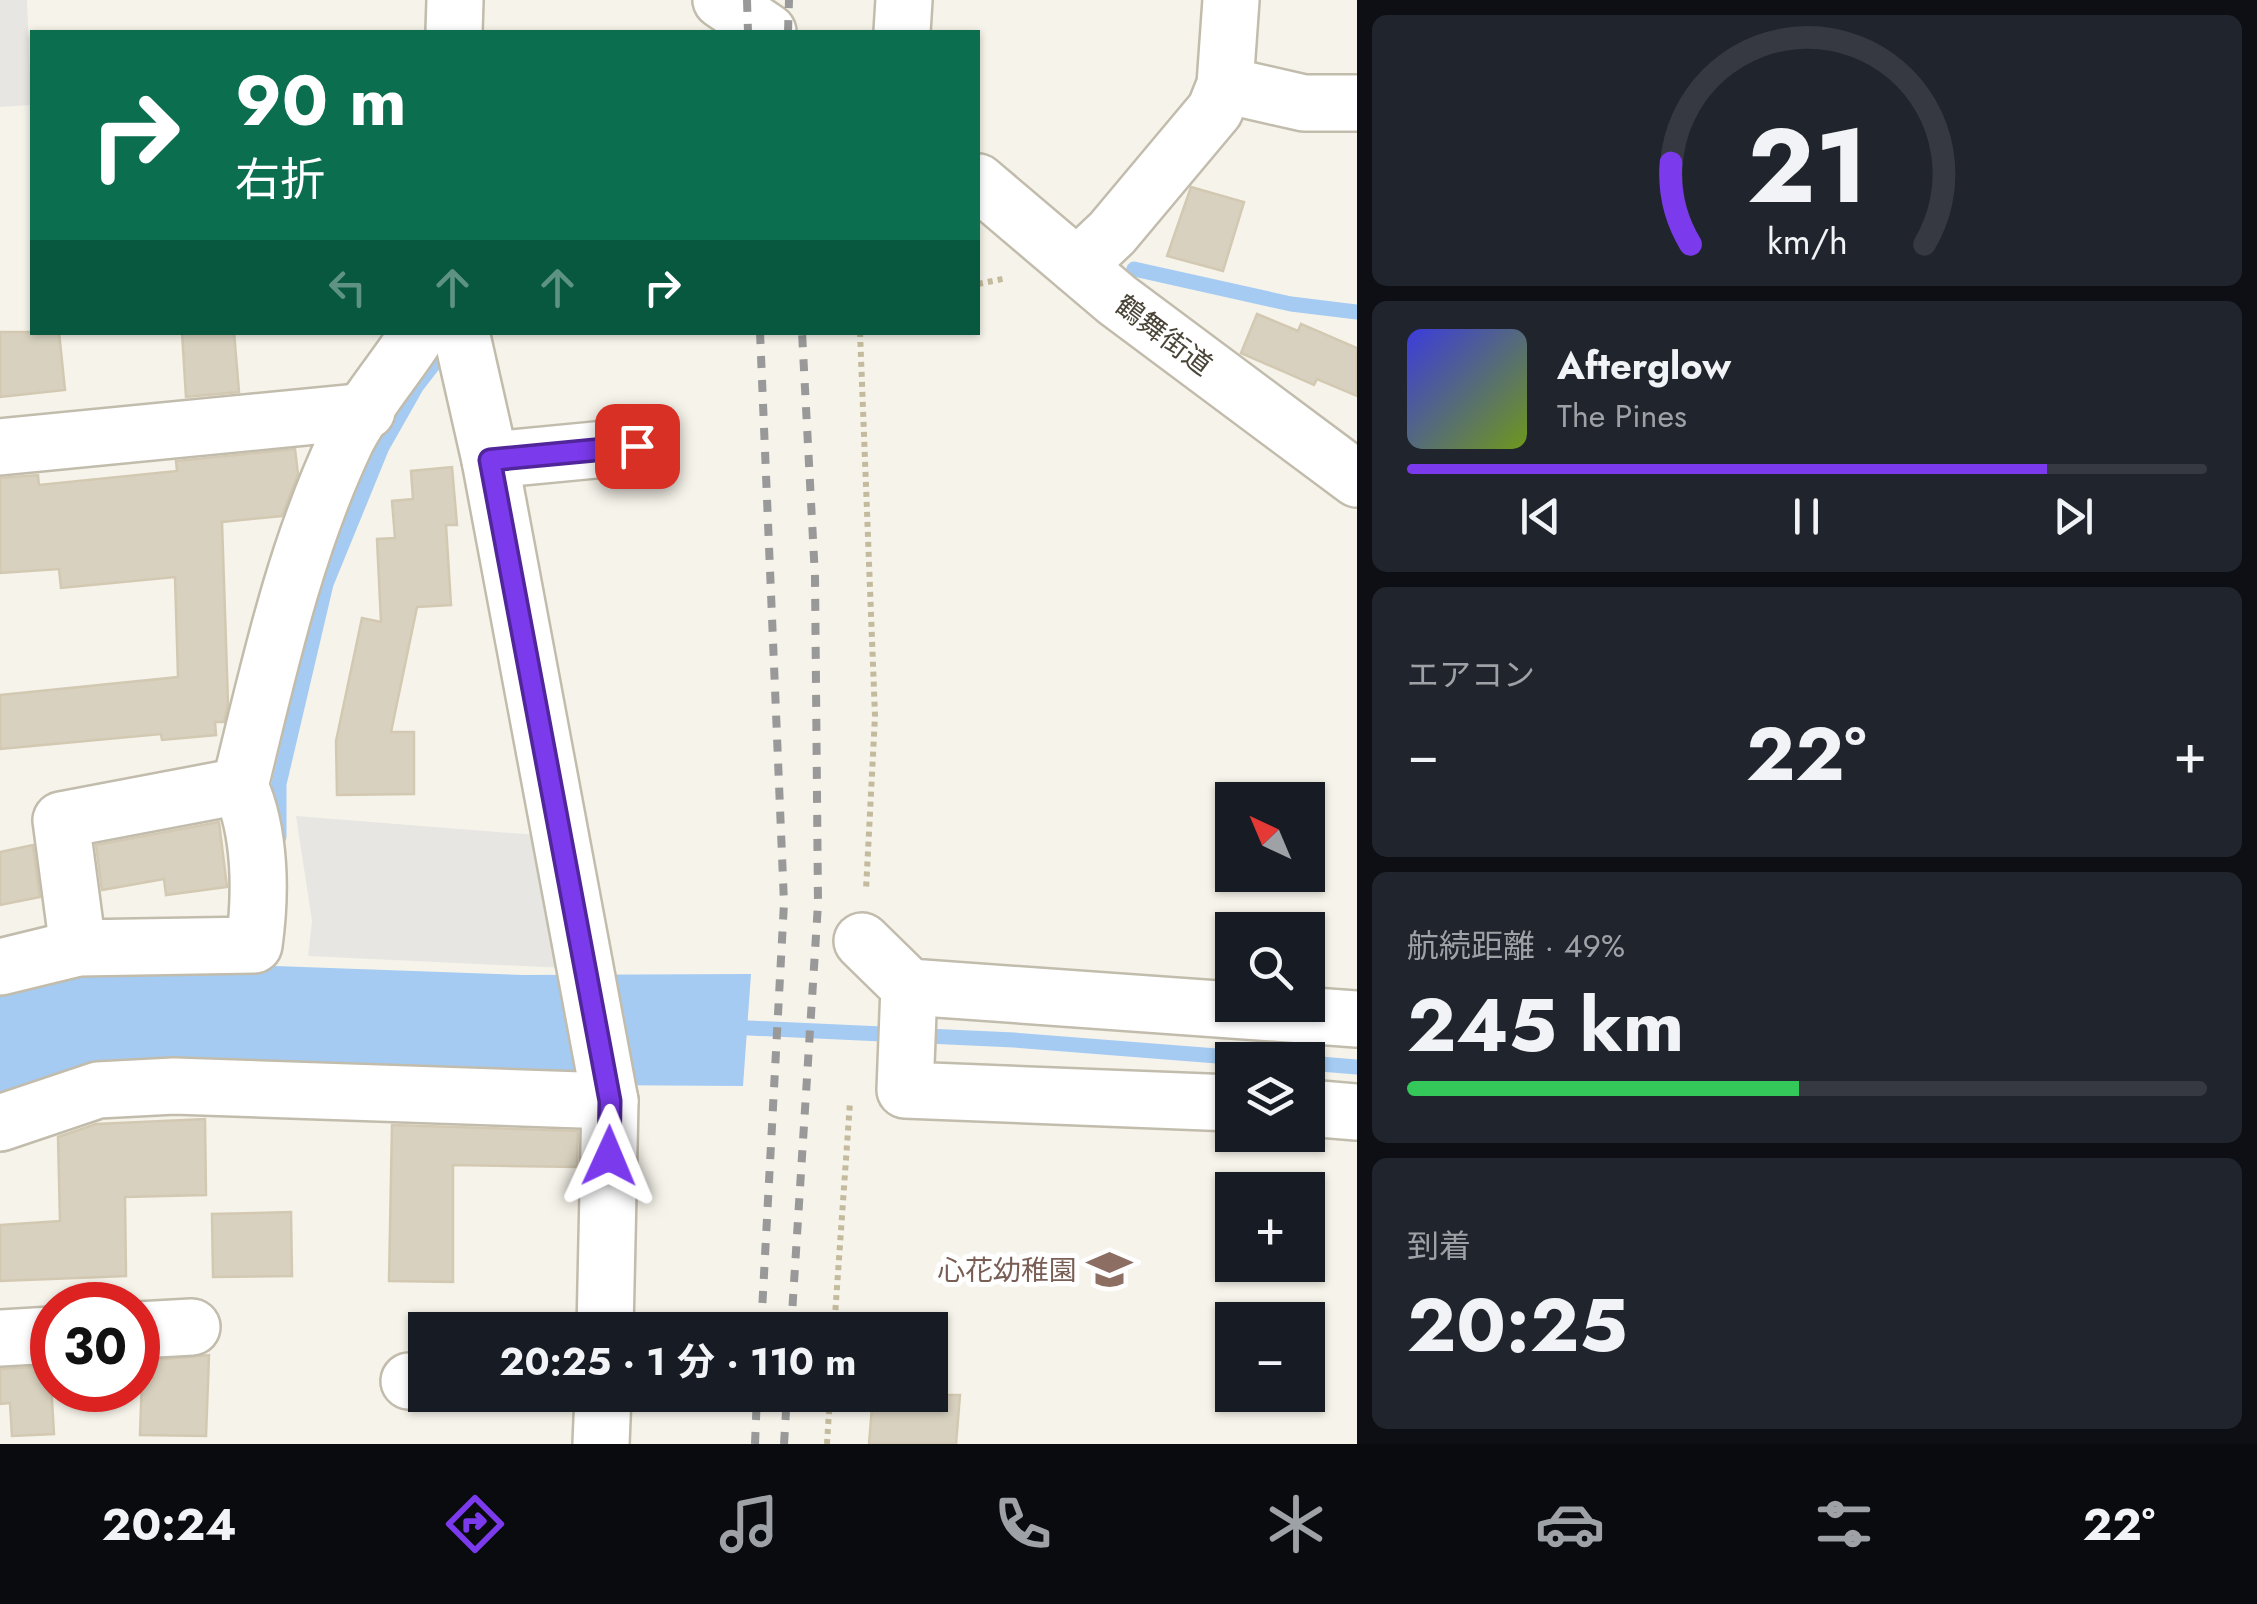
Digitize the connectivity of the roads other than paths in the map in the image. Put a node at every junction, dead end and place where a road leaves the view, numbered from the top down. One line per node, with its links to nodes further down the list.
1 (455, 0): 5 (street)
2 (721, 0): 6 (street)
3 (904, 0): 7 (street)
4 (1232, 0): 8 (street)
5 (454, 30)
6 (765, 30)
7 (902, 30)
8 (1225, 85): 9 (street); 11 (street)
9 (1357, 103)
10 (980, 184): 11 (street, 鶴舞街道)
11 (1077, 266): 17 (street, 鶴舞街道)
12 (448, 337): 13 (street); 16 (street)
13 (367, 411): 15 (street); 18 (street)
14 (637, 446): 16 (street)
15 (0, 447)
16 (490, 460): 25 (street)
17 (1357, 479)
18 (240, 786): 20 (street); 20 (street)
19 (862, 941): 22 (street)
20 (78, 948): 21 (street)
21 (0, 967)
22 (909, 987): 24 (street); 26 (street)
23 (1357, 1019): 24 (street)
24 (1275, 1037)
25 (609, 1095): 29 (street); 30 (street)
26 (1215, 1103)
27 (1325, 1109): 28 (street)
28 (1357, 1112)
29 (0, 1124)
30 (605, 1312)
31 (192, 1327): 32 (street)
32 (160, 1329)
33 (30, 1336): 34 (street)
34 (0, 1338)
35 (602, 1412): 36 (street)
36 (601, 1444)

